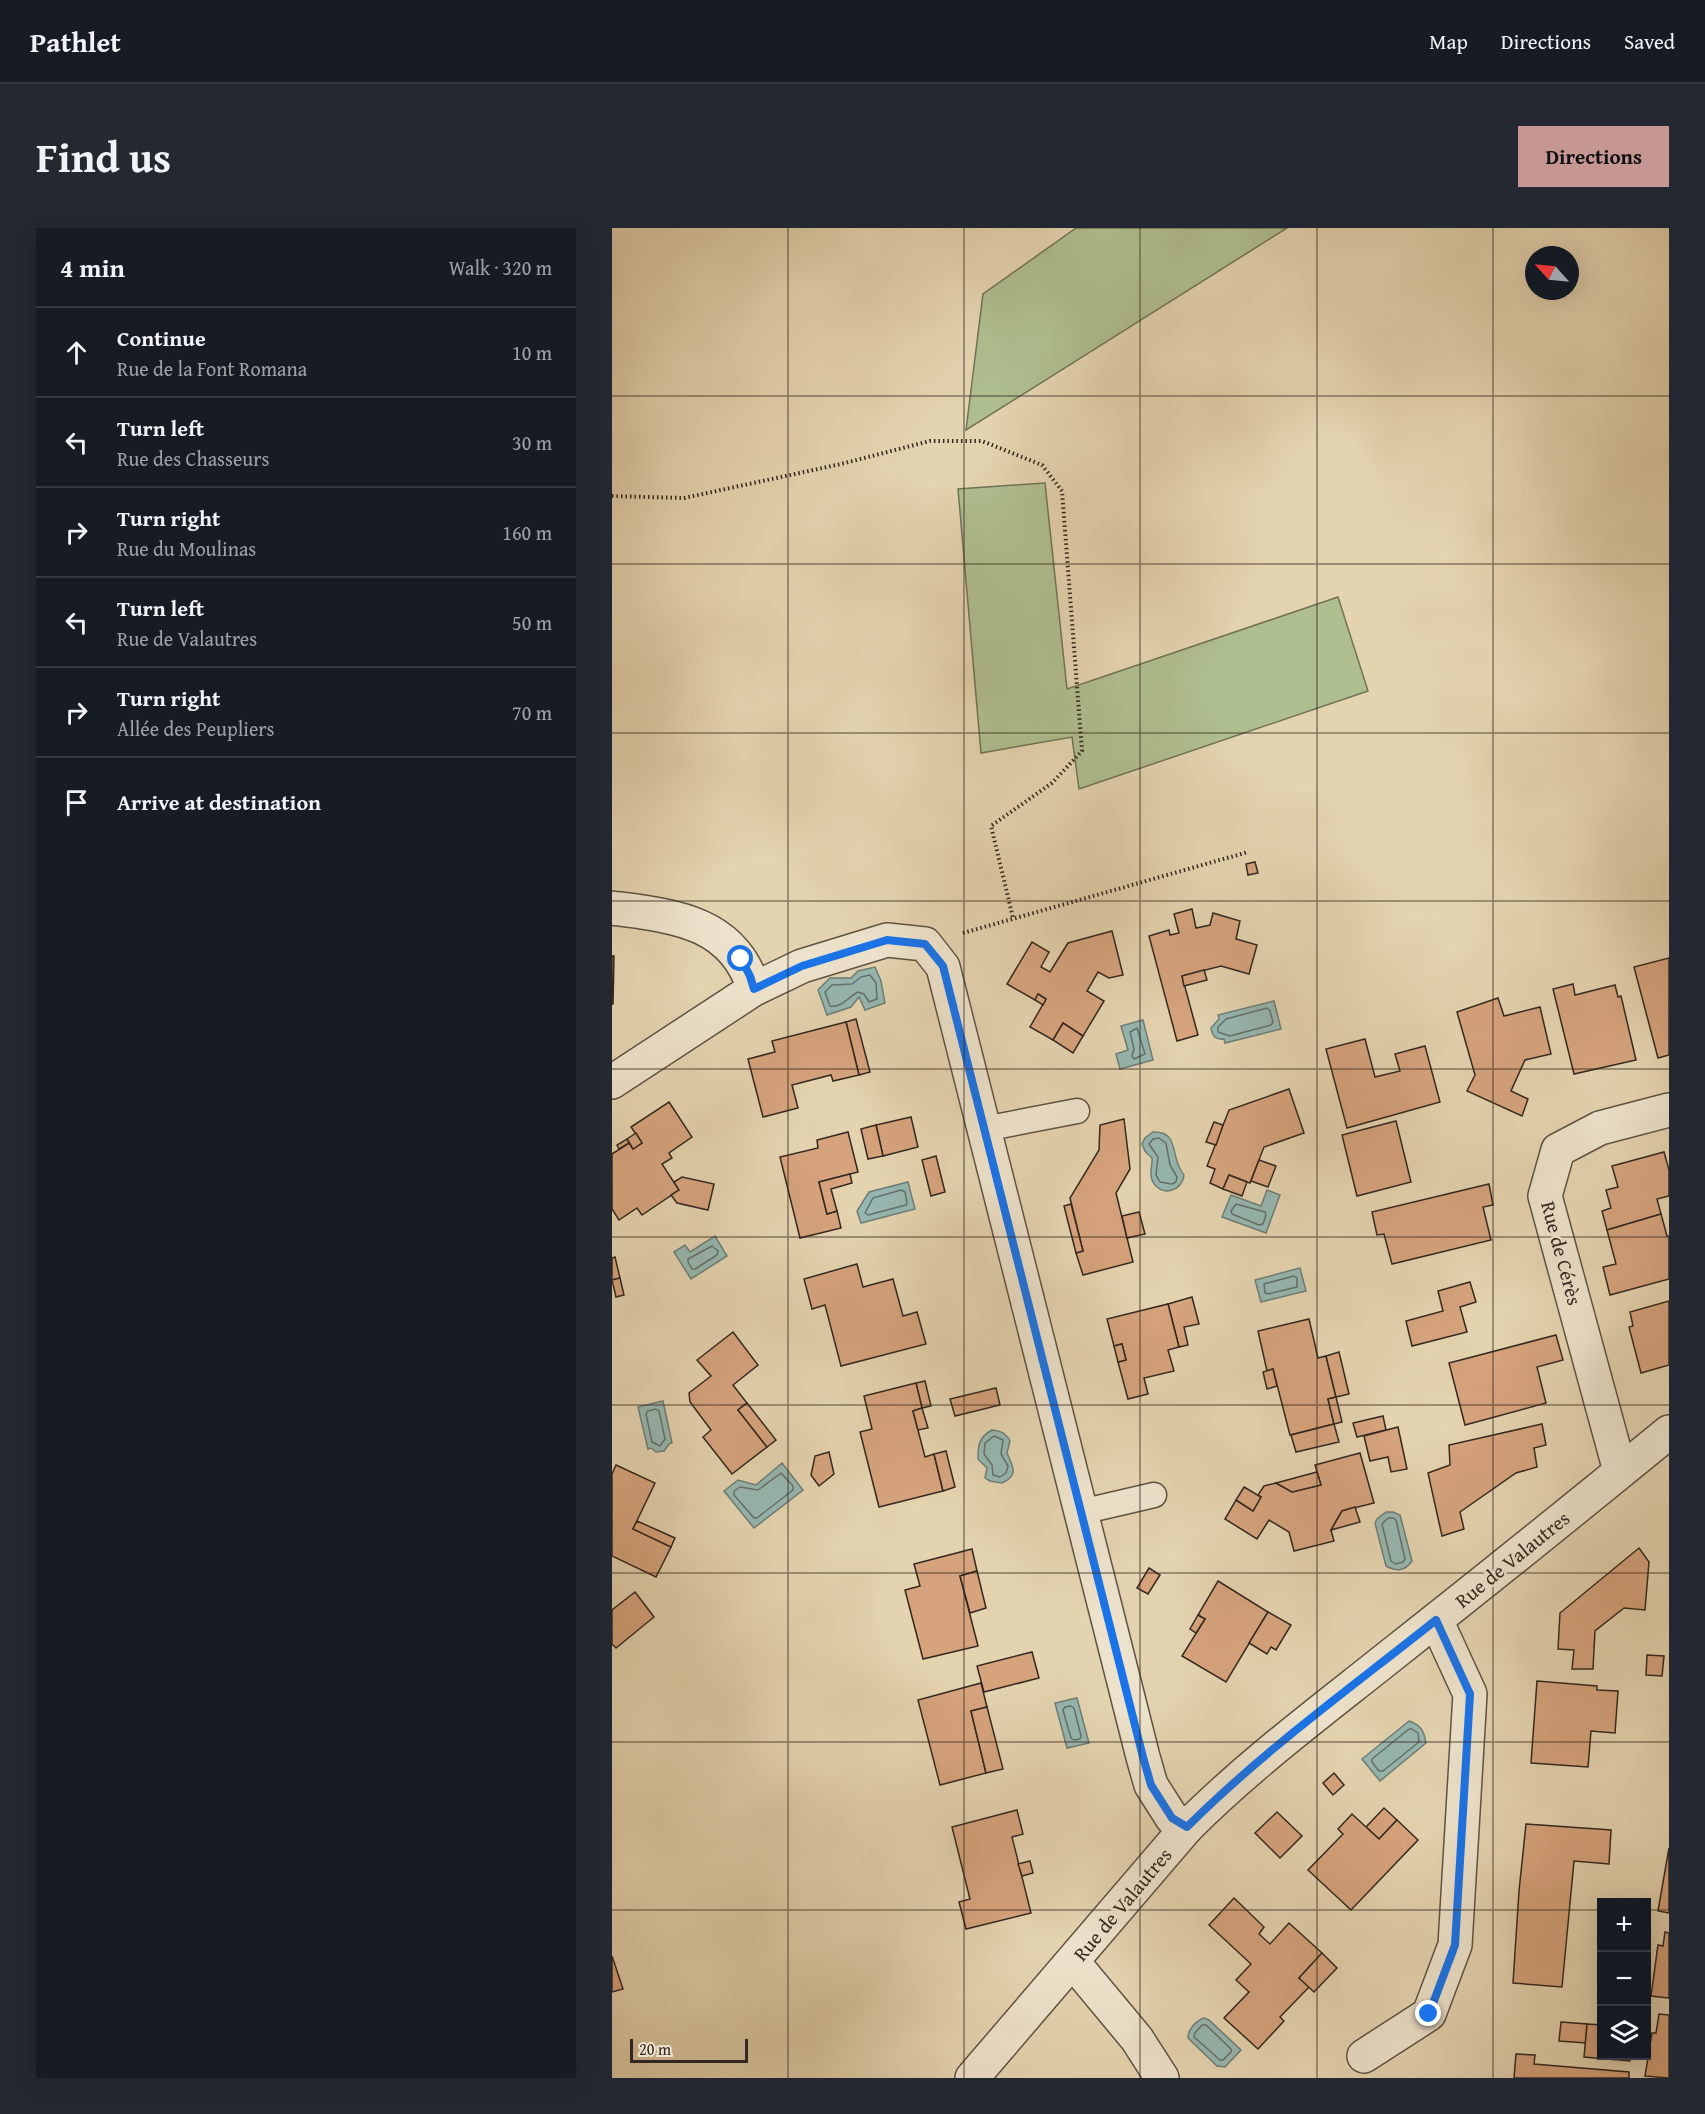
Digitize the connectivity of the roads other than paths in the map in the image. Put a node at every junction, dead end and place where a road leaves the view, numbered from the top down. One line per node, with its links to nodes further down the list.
1 (612, 908): 2 (street)
2 (754, 989): 3 (street); 6 (street)
3 (612, 1082)
4 (1669, 1110): 8 (street, Rue de Cérès)
5 (1077, 1111): 6 (lane)
6 (984, 1129): 10 (street)
7 (1669, 1432): 8 (street, Rue de Valautres)
8 (1620, 1472): 11 (street, Rue de Valautres)
9 (1155, 1495): 10 (lane)
10 (1080, 1512): 12 (street)
11 (1436, 1620): 12 (street, Rue de Valautres); 14 (street)
12 (1187, 1827): 13 (street, Rue de Valautres)
13 (1073, 1962): 15 (street, Rue de Valautres); 16 (street)
14 (1364, 2056)
15 (972, 2078)
16 (1162, 2078)

